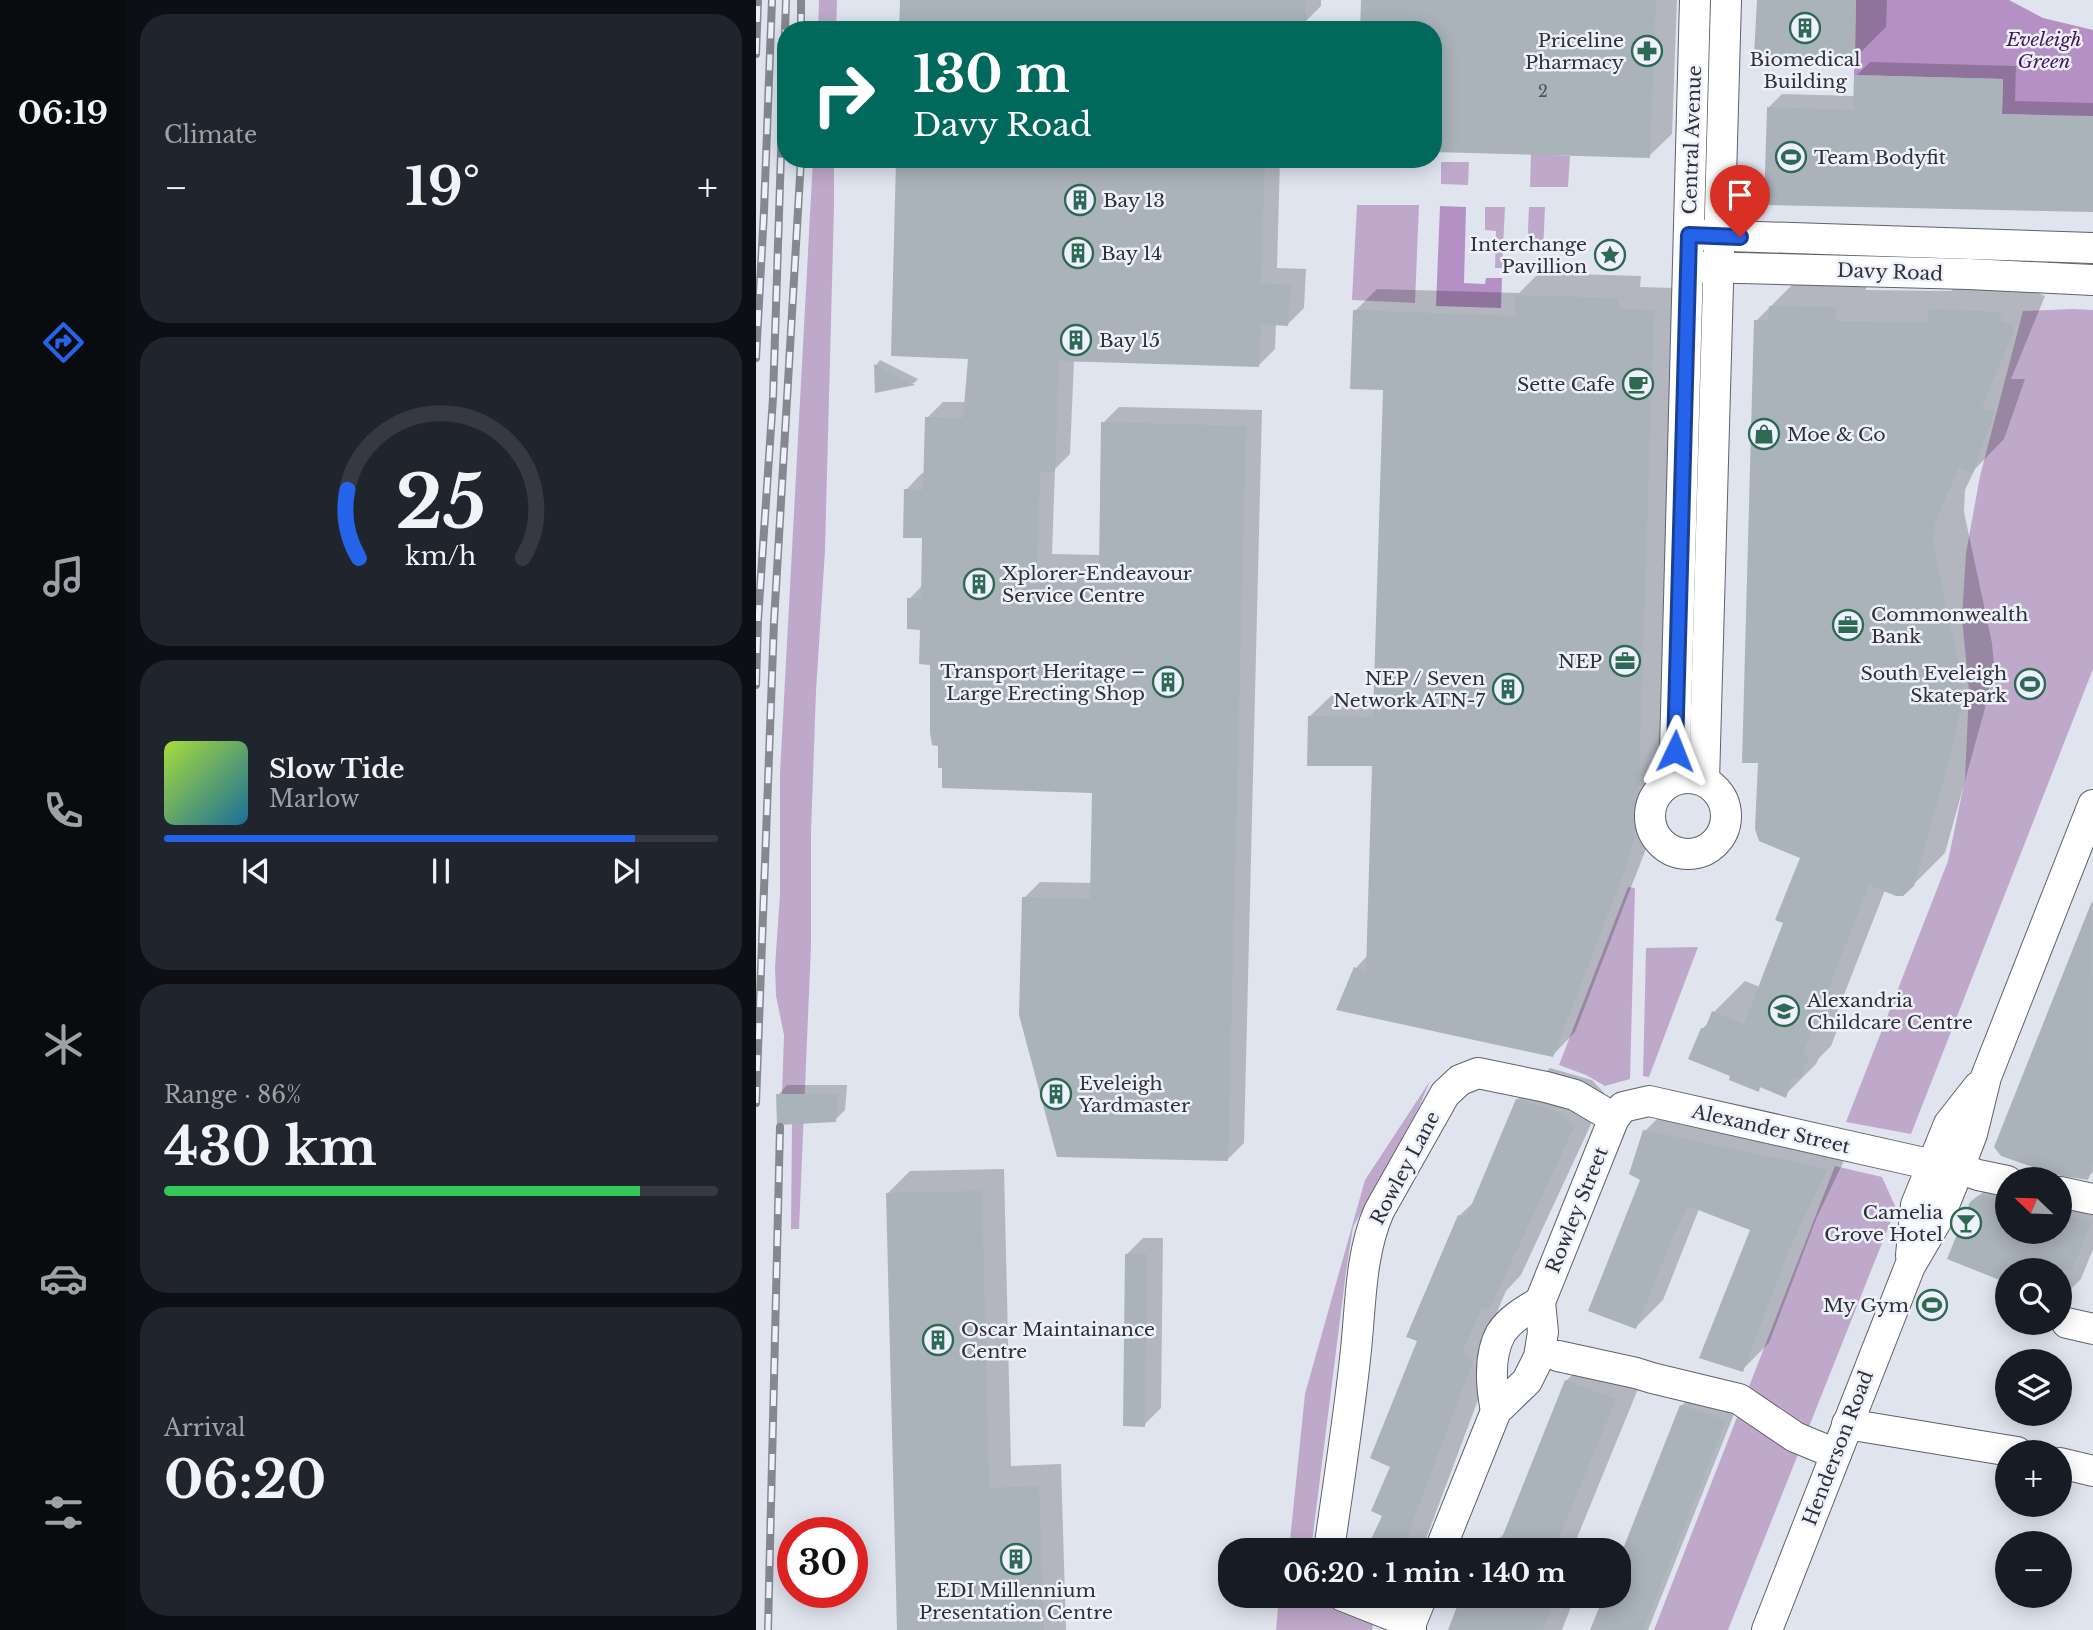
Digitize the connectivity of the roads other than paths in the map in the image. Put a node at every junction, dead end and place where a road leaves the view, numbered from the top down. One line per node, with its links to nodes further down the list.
1 (1695, 0): 3 (street, Central Avenue)
2 (1726, 0): 4 (street, Central Avenue)
3 (1689, 235): 4 (street, Davy Road); 7 (street, Central Avenue)
4 (1720, 236): 5 (street, Davy Road); 8 (street, Central Avenue)
5 (1971, 244): 6 (street, Davy Road); 9 (street)
6 (2093, 248)
7 (1688, 267): 8 (street, Davy Road); 12 (street, Central Avenue)
8 (1718, 267): 9 (street, Davy Road); 11 (street, Central Avenue)
9 (1969, 274): 10 (street, Davy Road)
10 (2093, 281)
11 (1704, 781): 12 (street); 12 (street)
12 (1669, 783)
13 (2093, 805): 15 (street, Henderson Road)
14 (1614, 1118): 15 (street, Alexander Street); 19 (street, Rowley Street); 27 (street, Rowley Lane)
15 (1946, 1167): 16 (street, Alexander Street); 22 (street, Henderson Road)
16 (1995, 1179)
17 (2072, 1195): 18 (street)
18 (2093, 1199)
19 (1540, 1302): 21 (street, Rowley Street); 21 (street, Rowley Street)
20 (1558, 1356): 24 (street)
21 (1496, 1411): 28 (street, Rowley Street)
22 (1847, 1424): 23 (street); 24 (street, Henderson Road)
23 (1995, 1448)
24 (1836, 1454): 32 (street, Henderson Road)
25 (2072, 1466): 26 (street)
26 (2093, 1471)
27 (1331, 1538)
28 (1445, 1538)
29 (1369, 1608): 31 (street)
30 (1418, 1608): 31 (street)
31 (1411, 1627)
32 (1767, 1630)

